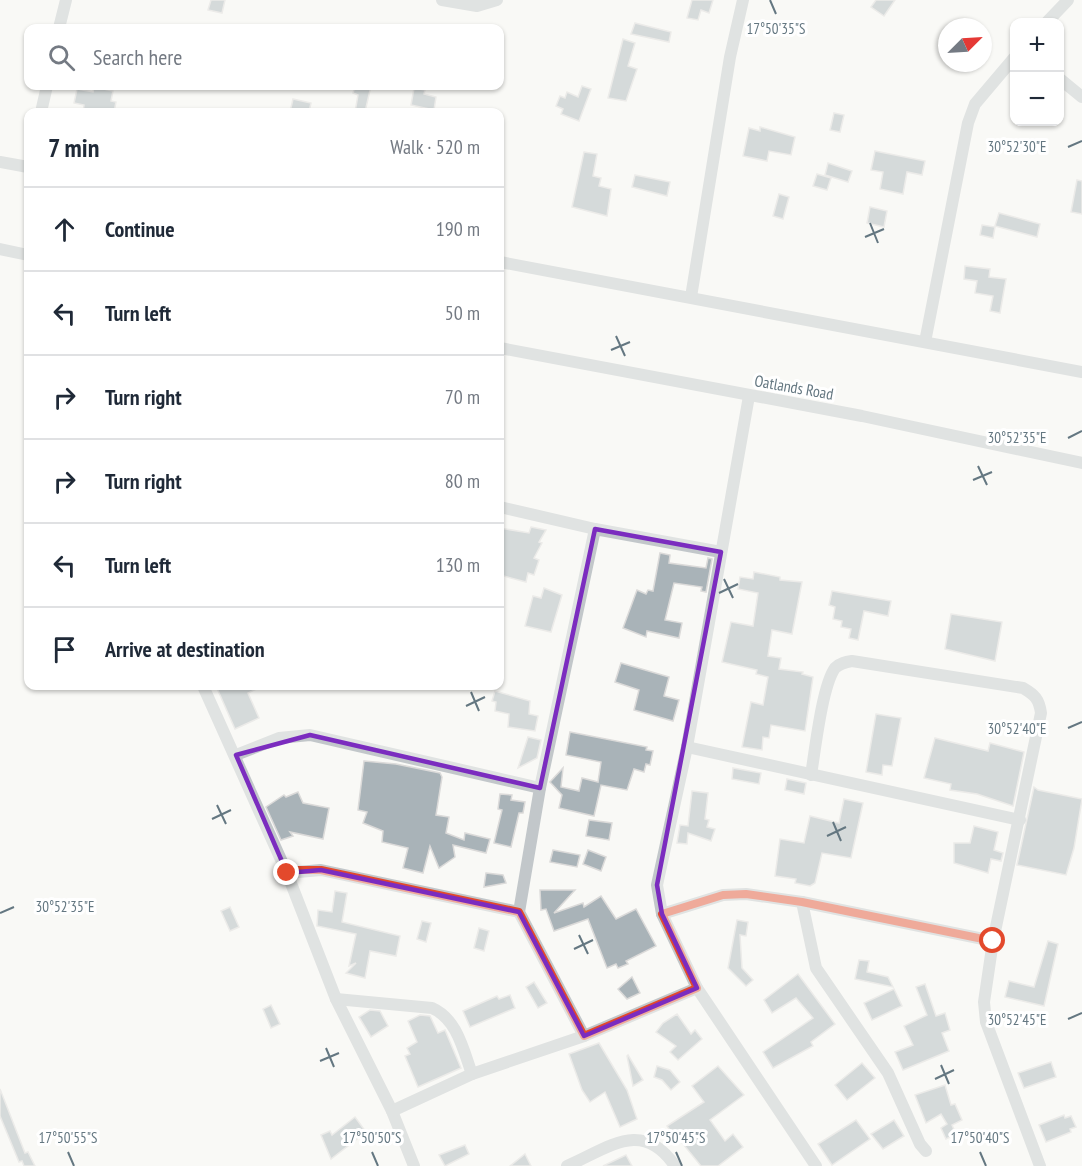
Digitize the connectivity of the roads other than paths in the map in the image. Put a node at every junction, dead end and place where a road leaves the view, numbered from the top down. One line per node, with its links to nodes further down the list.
1 (66, 0): 7 (street)
2 (442, 0): 3 (street)
3 (497, 0)
4 (743, 0): 18 (street)
5 (1068, 0): 6 (street)
6 (1051, 18)
7 (60, 24)
8 (1010, 63): 19 (street)
9 (1064, 83): 11 (street)
10 (46, 90): 12 (street)
11 (1082, 97)
12 (42, 108)
13 (0, 162): 14 (street)
14 (24, 166)
15 (0, 249): 16 (street)
16 (24, 254)
17 (504, 263): 18 (street)
18 (692, 297): 19 (street)
19 (925, 342): 21 (street)
20 (504, 349): 22 (street, Oatlands Road)
21 (1082, 372)
22 (749, 396): 23 (street, Oatlands Road); 26 (street)
23 (1082, 463)
24 (504, 508): 25 (street)
25 (595, 529): 26 (street); 31 (street)
26 (720, 552): 28 (street)
27 (205, 690): 29 (street)
28 (687, 747): 30 (street); 36 (street)
29 (236, 755): 31 (street); 33 (street)
30 (811, 775): 32 (street); 32 (street)
31 (540, 788): 35 (street)
32 (1020, 820): 37 (street)
33 (287, 873): 35 (street); 39 (street)
34 (802, 902): 36 (street); 37 (street); 43 (street)
35 (519, 912): 40 (street)
36 (662, 914): 38 (street)
37 (993, 941): 48 (street)
38 (697, 988): 40 (street); 47 (street)
39 (336, 999): 41 (street); 42 (street)
40 (584, 1036): 41 (street)
41 (472, 1074): 42 (street)
42 (392, 1111): 44 (street)
43 (926, 1151)
44 (414, 1166)
45 (567, 1166): 46 (street)
46 (675, 1166)
47 (816, 1166)
48 (1040, 1166)

